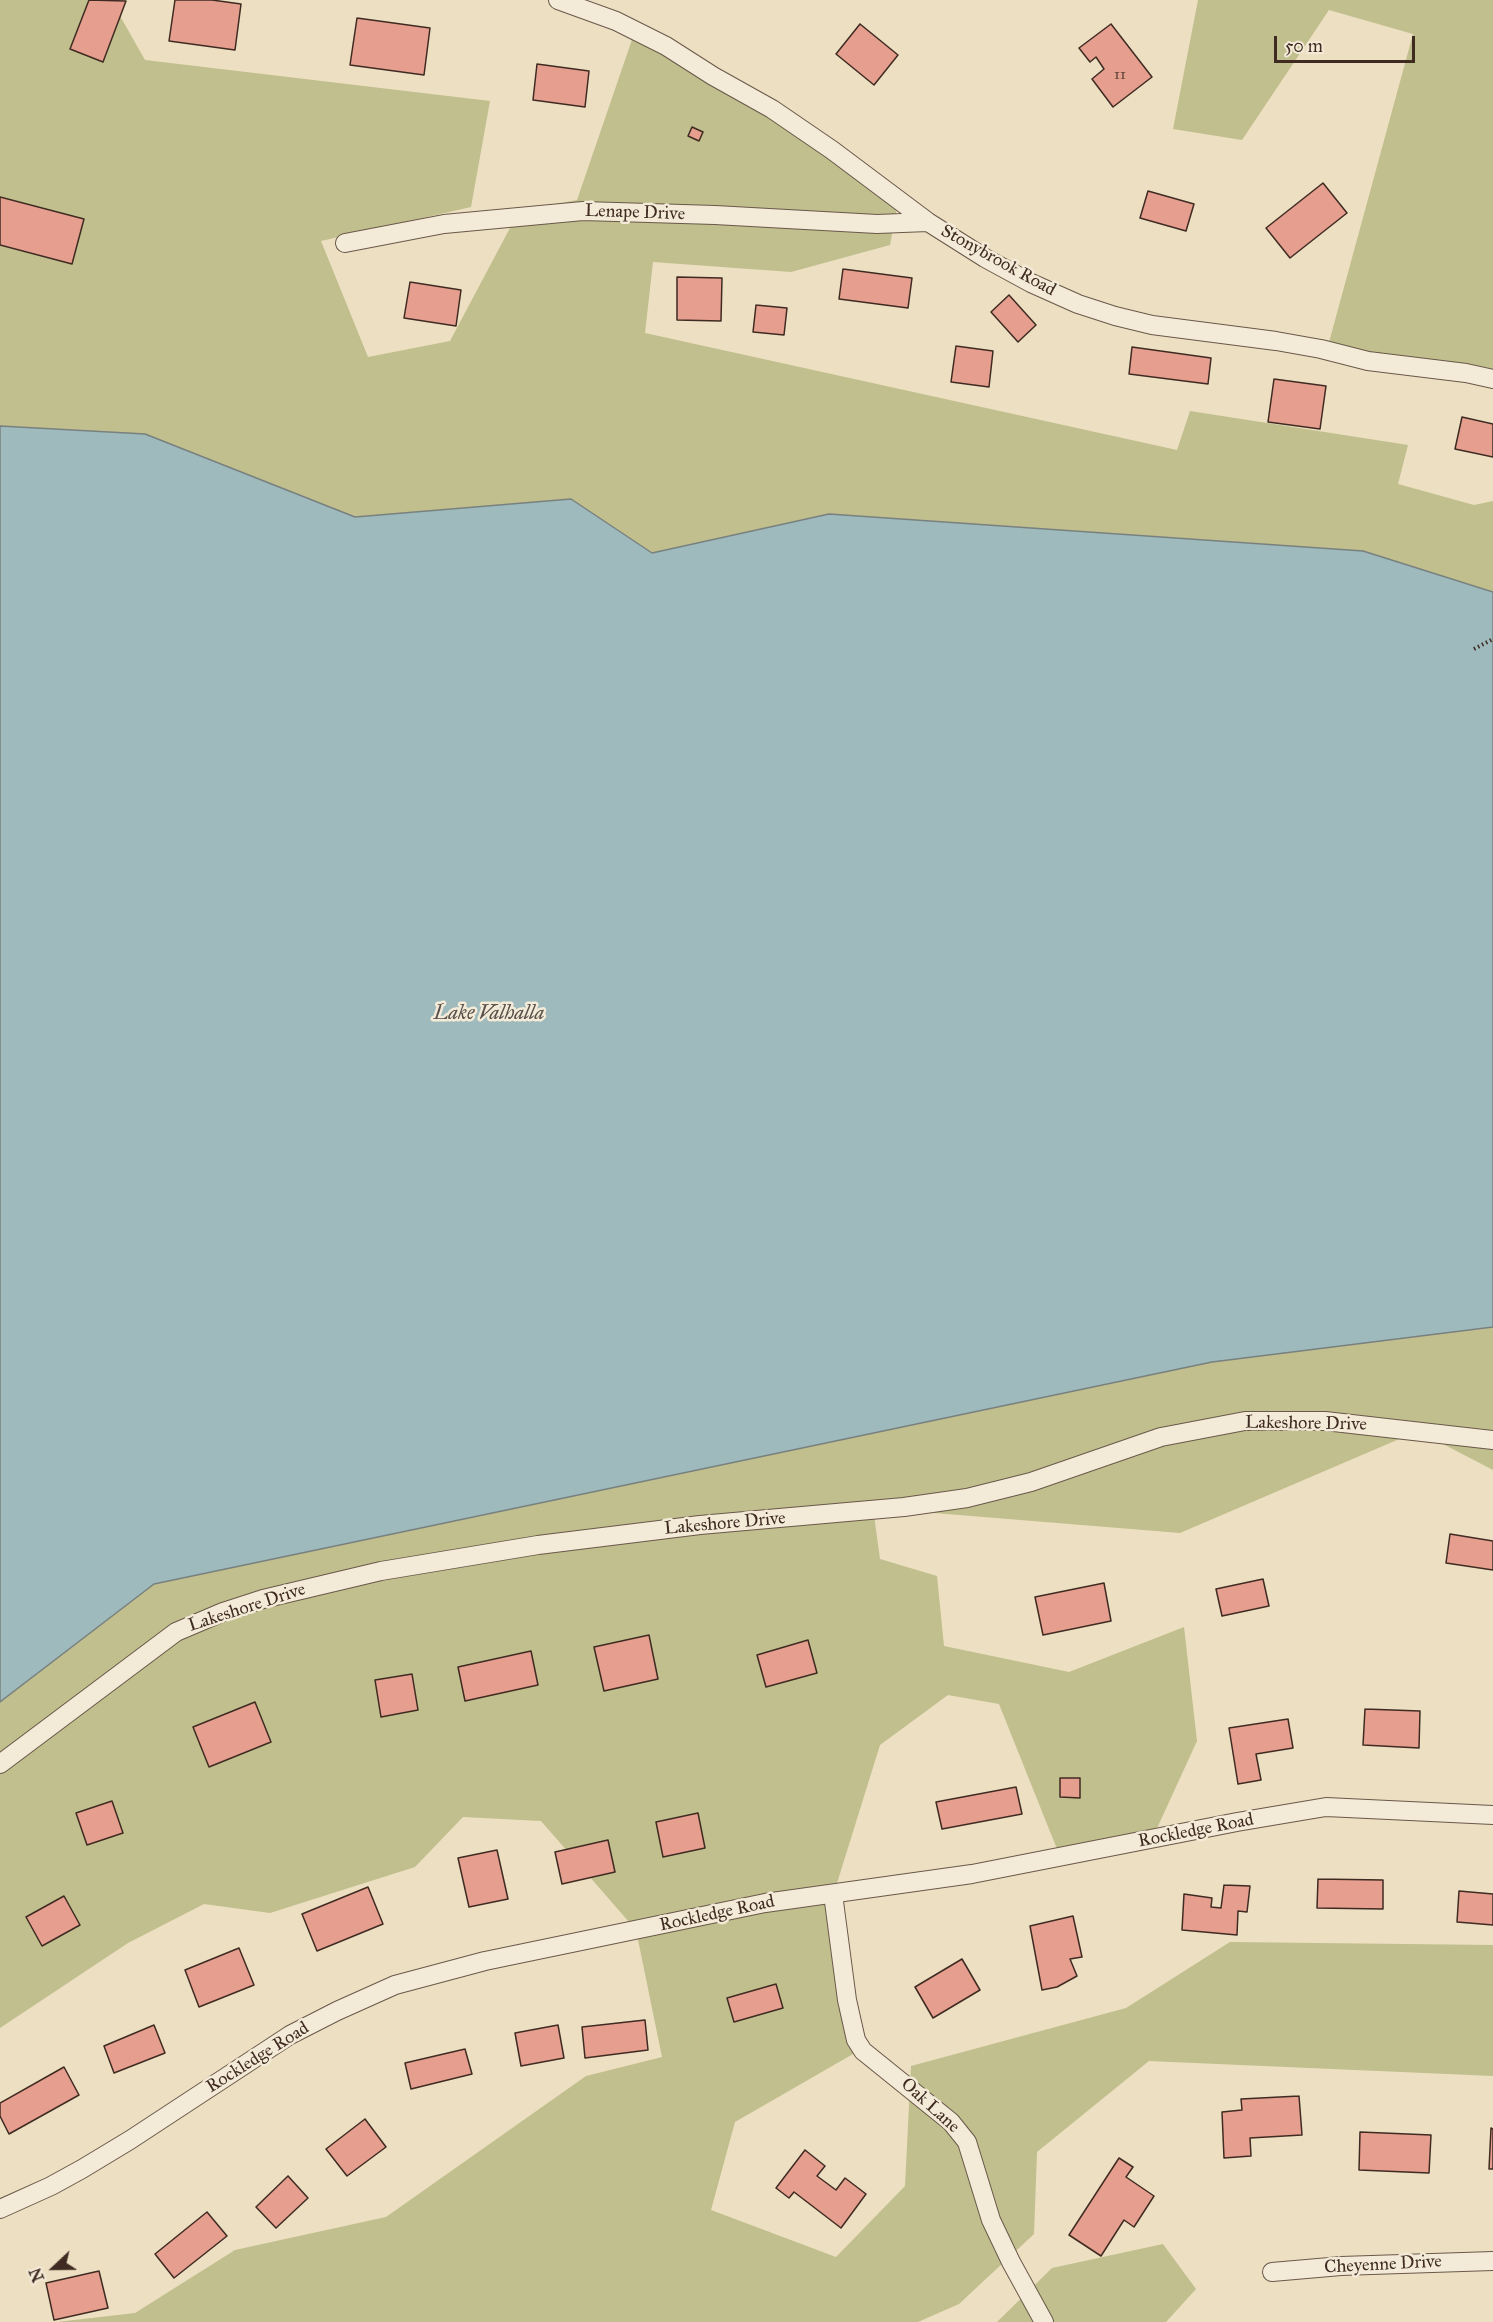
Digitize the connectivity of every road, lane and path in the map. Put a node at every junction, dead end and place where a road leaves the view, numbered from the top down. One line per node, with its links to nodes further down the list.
1 (558, 0): 2 (street, Stonybrook Road)
2 (928, 222): 3 (street, Lenape Drive); 4 (street, Stonybrook Road)
3 (345, 243)
4 (1493, 379)
5 (1493, 639): 6 (path)
6 (1474, 649)
7 (1493, 1440): 8 (street, Lakeshore Drive)
8 (0, 1764)
9 (1493, 1815): 10 (street, Rockledge Road)
10 (833, 1894): 11 (street, Rockledge Road); 14 (street, Oak Lane)
11 (0, 2209)
12 (1493, 2261): 13 (street, Cheyenne Drive)
13 (1272, 2272)
14 (1044, 2322)

